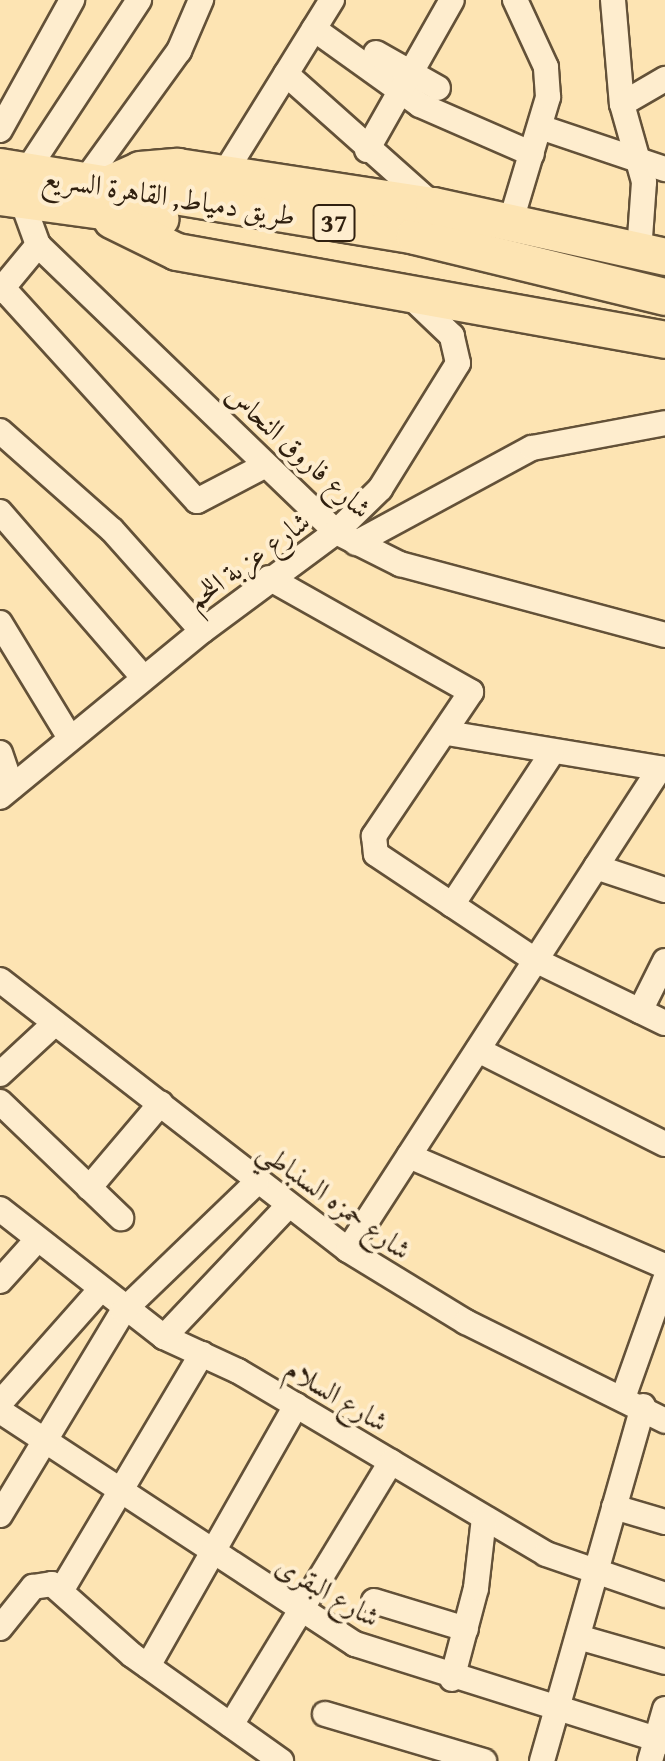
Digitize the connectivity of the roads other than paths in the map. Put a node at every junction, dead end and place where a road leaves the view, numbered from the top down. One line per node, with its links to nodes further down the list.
1 (72, 0): 16 (street)
2 (139, 0): 22 (street)
3 (201, 0): 23 (street)
4 (332, 0): 8 (street)
5 (452, 0): 12 (street)
6 (515, 0): 15 (street)
7 (613, 0): 14 (street)
8 (314, 29): 10 (street); 12 (street)
9 (376, 53): 12 (street)
10 (286, 74): 17 (street); 21 (street)
11 (665, 79): 14 (street)
12 (405, 83): 13 (street); 17 (street); 18 (street)
13 (438, 88)
14 (622, 104): 19 (street)
15 (540, 127): 18 (street); 19 (street)
16 (0, 130)
17 (367, 150): 24 (street)
18 (532, 154): 25 (street)
19 (640, 162): 20 (street); 27 (street)
20 (665, 169)
21 (224, 174): 23 (highway); 24 (highway)
22 (12, 184): 23 (highway, طريق دمياط, القاهرة السريع / 37); 26 (street, شارع فاروق النحاس)
23 (97, 193): 29 (highway); 30 (highway, طريق دمياط, القاهرة السريع / 37); 31 (highway, طريق دمياط, القاهرة السريع / 37)
24 (434, 206): 25 (highway)
25 (510, 224): 27 (highway)
26 (38, 245): 28 (street); 35 (street, شارع فاروق النحاس)
27 (652, 254)
28 (1, 290): 35 (street)
29 (407, 293): 32 (highway); 37 (street, شارع عزبة اللحم)
30 (665, 297)
31 (665, 319)
32 (665, 340)
33 (665, 423): 37 (street)
34 (0, 431): 40 (street)
35 (264, 466): 37 (street, شارع فاروق النحاس)
36 (0, 512): 42 (street)
37 (346, 538): 38 (street, شارع عزبة اللحم); 41 (street, شارع فاروق النحاس)
38 (269, 578): 40 (street, شارع عزبة اللحم); 43 (street)
39 (0, 623): 44 (street)
40 (202, 631): 42 (street, شارع عزبة اللحم)
41 (665, 635)
42 (143, 677): 44 (street, شارع عزبة اللحم)
43 (447, 733): 46 (street); 51 (street)
44 (70, 738): 48 (street, شارع عزبة اللحم)
45 (0, 753): 48 (street)
46 (551, 754): 47 (street); 51 (street)
47 (662, 768): 49 (street)
48 (6, 792)
49 (596, 867): 50 (street); 52 (street)
50 (665, 890)
51 (452, 905): 52 (street)
52 (535, 960): 55 (street); 58 (street)
53 (665, 961): 55 (street)
54 (0, 980): 57 (street, شارع حمزه السنباطي)
55 (640, 1011): 56 (street)
56 (665, 1023)
57 (53, 1025): 59 (street); 61 (street, شارع حمزه السنباطي)
58 (478, 1050): 62 (street); 63 (street)
59 (0, 1074)
60 (0, 1102): 65 (street)
61 (161, 1103): 64 (street, شارع حمزه السنباطي); 65 (street)
62 (665, 1144)
63 (409, 1156): 70 (street); 71 (street)
64 (256, 1183): 66 (street, شارع حمزه السنباطي); 75 (street)
65 (89, 1188): 68 (street)
66 (287, 1207): 70 (street, شارع حمزه السنباطي); 76 (street)
67 (0, 1209): 69 (street, شارع السلام)
68 (121, 1218)
69 (36, 1241): 73 (street); 74 (street, شارع السلام)
70 (348, 1250): 78 (street, شارع حمزه السنباطي)
71 (665, 1266)
72 (665, 1280): 78 (street)
73 (0, 1281)
74 (99, 1291): 75 (street, شارع السلام); 79 (street)
75 (123, 1311): 76 (street, شارع السلام); 83 (street)
76 (164, 1337): 77 (street, شارع السلام)
77 (202, 1354): 80 (street, شارع السلام); 85 (street)
78 (634, 1400): 82 (street, شارع حمزه السنباطي); 86 (street)
79 (0, 1403)
80 (296, 1405): 84 (street, شارع السلام); 90 (street)
81 (0, 1411): 83 (street, شارع البقرى)
82 (665, 1421)
83 (42, 1445): 85 (street, شارع البقرى); 87 (street)
84 (391, 1462): 88 (street, شارع السلام); 95 (street)
85 (118, 1495): 90 (street, شارع البقرى); 92 (street)
86 (614, 1507): 89 (street); 91 (street)
87 (0, 1515)
88 (484, 1518): 91 (street, شارع السلام); 97 (street)
89 (665, 1522)
90 (211, 1555): 95 (street, شارع البقرى); 100 (street)
91 (595, 1574): 93 (street, شارع السلام); 98 (street)
92 (61, 1591): 96 (street); 100 (street)
93 (665, 1595)
94 (374, 1601): 97 (street)
95 (300, 1613): 101 (street, شارع البقرى); 105 (street)
96 (0, 1628)
97 (466, 1629): 101 (street)
98 (578, 1637): 99 (street); 103 (street)
99 (665, 1662)
100 (148, 1666): 105 (street)
101 (452, 1679): 103 (street, شارع البقرى)
102 (665, 1709): 106 (street)
103 (556, 1711): 106 (street, شارع البقرى); 109 (street)
104 (325, 1714): 108 (street)
105 (231, 1725): 107 (street)
106 (657, 1747)
107 (281, 1761)
108 (484, 1761)
109 (542, 1761)

